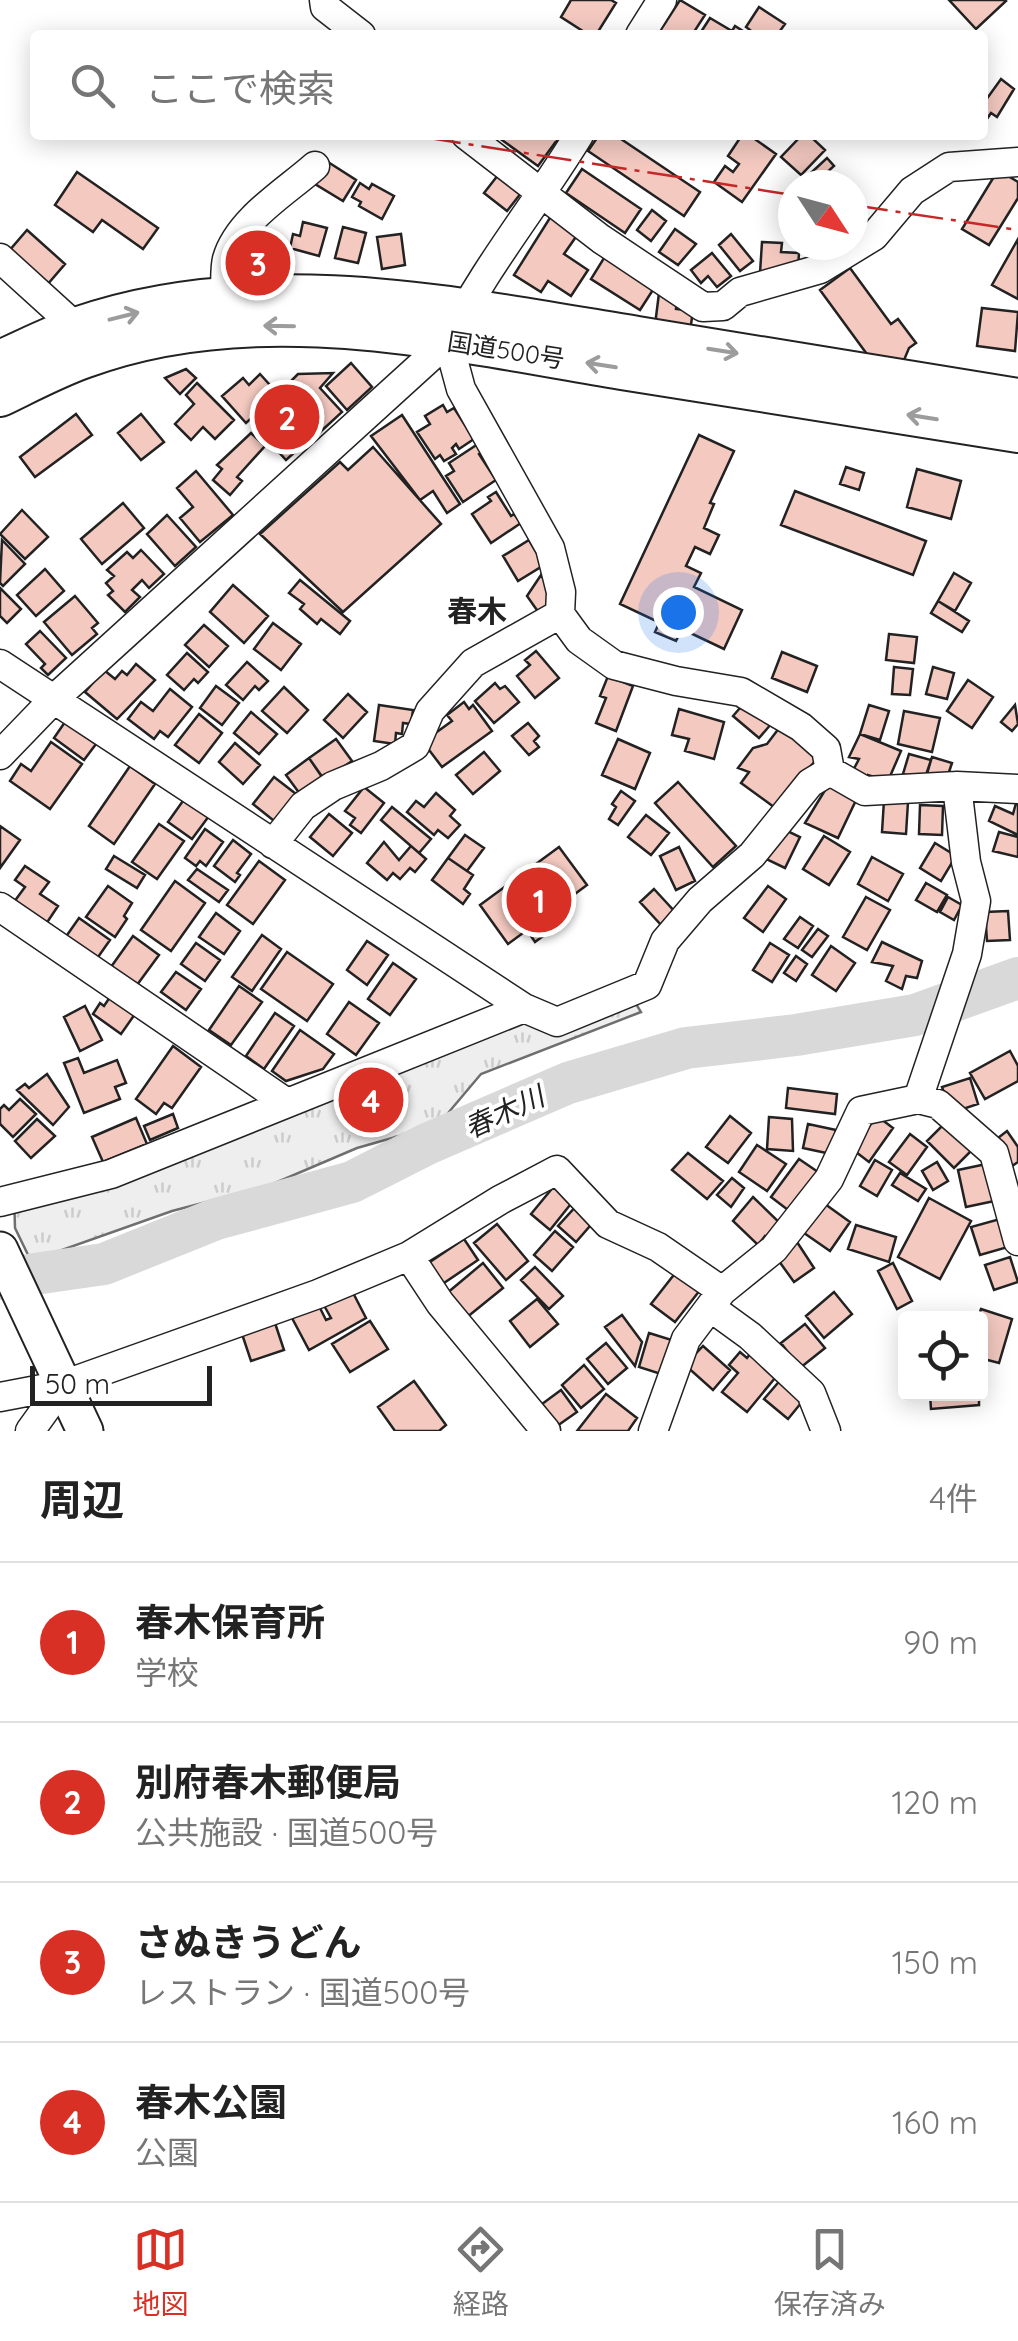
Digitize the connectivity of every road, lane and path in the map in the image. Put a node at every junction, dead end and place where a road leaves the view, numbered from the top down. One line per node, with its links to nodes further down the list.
1 (662, 0): 4 (street)
2 (316, 2): 3 (street)
3 (354, 30)
4 (643, 30)
5 (472, 140): 9 (street)
6 (576, 140): 9 (street)
7 (1018, 162): 9 (street)
8 (315, 166): 11 (street)
9 (542, 196): 12 (street)
10 (0, 258): 13 (street)
11 (225, 299): 12 (highway, 国道500号); 13 (highway, 国道500号, one-way to 11)
12 (456, 324): 15 (highway, 国道500号, one-way to 15); 16 (highway, 国道500号, one-way to 16); 17 (highway, 国道500号, one-way to 12); 18 (street); 20 (street)
13 (77, 328): 14 (highway, 国道500号)
14 (0, 361)
15 (0, 396)
16 (1018, 399)
17 (1018, 432)
18 (560, 614): 22 (street); 25 (street)
19 (0, 664): 20 (street)
20 (54, 700): 21 (street); 25 (street)
21 (0, 755)
22 (830, 771): 23 (street); 27 (street)
23 (956, 786): 24 (street); 28 (street)
24 (1018, 790)
25 (273, 844): 27 (street)
26 (0, 907): 29 (street)
27 (524, 1008): 29 (street)
28 (918, 1099): 31 (street); 34 (street)
29 (287, 1103): 30 (street)
30 (0, 1202)
31 (1018, 1241)
32 (0, 1250): 35 (main road)
33 (409, 1256): 34 (street); 35 (street); 39 (street)
34 (716, 1299): 40 (street); 41 (street)
35 (60, 1378): 36 (street); 37 (street); 38 (main road)
36 (0, 1397)
37 (30, 1431)
38 (86, 1431)
39 (546, 1431)
40 (653, 1431)
41 (826, 1431)

